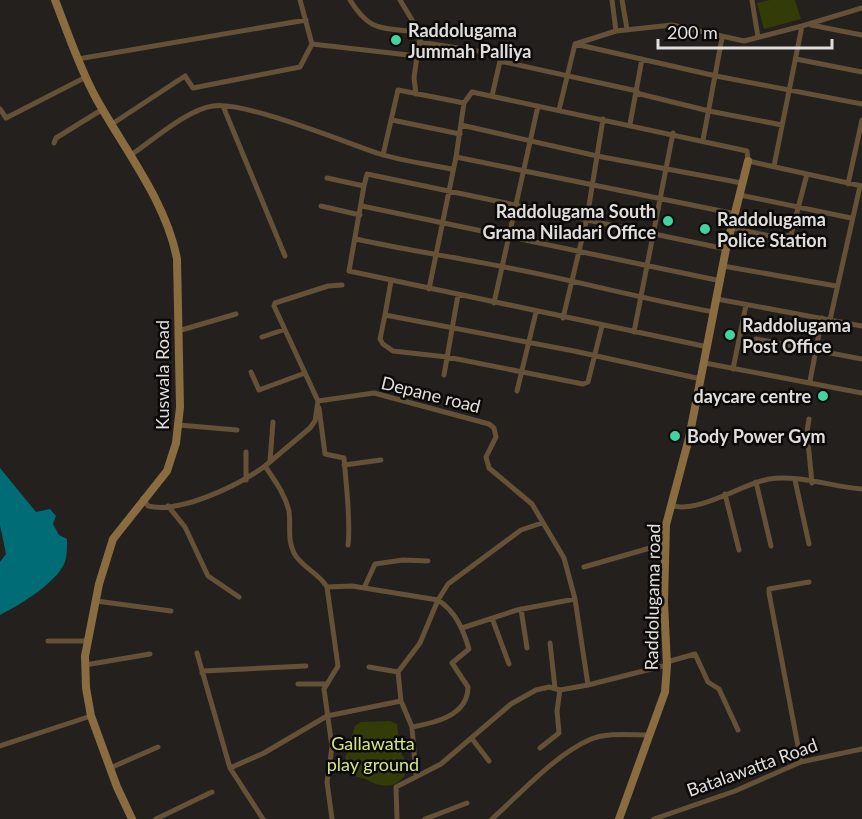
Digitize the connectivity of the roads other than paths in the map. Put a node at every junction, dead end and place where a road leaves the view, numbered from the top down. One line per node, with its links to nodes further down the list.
1 (55, 0): 21 (street, Kuswala Road)
2 (300, 0): 9 (street)
3 (350, 0): 13 (street)
4 (400, 0): 13 (street)
5 (612, 0): 12 (street)
6 (622, 0): 11 (street)
7 (752, 0): 16 (street)
8 (862, 8): 10 (street)
9 (306, 20): 18 (street); 21 (street)
10 (805, 25): 14 (street); 16 (street); 23 (street)
11 (627, 30): 12 (street); 15 (street)
12 (616, 31): 19 (street)
13 (414, 32): 17 (street)
14 (862, 35)
15 (722, 38): 16 (street); 27 (street)
16 (758, 38)
17 (422, 43): 20 (street); 24 (street)
18 (312, 44): 20 (street); 46 (street)
19 (574, 44): 22 (street); 26 (street)
20 (417, 56): 31 (street)
21 (78, 59): 28 (street, Kuswala Road)
22 (642, 59): 27 (street); 30 (street)
23 (796, 59): 25 (street); 29 (street)
24 (500, 61): 26 (street); 32 (street)
25 (862, 72)
26 (567, 76): 30 (street); 39 (street)
27 (716, 76): 29 (street); 40 (street)
28 (86, 77): 38 (street, Kuswala Road); 41 (street)
29 (789, 90): 34 (street); 49 (street)
30 (636, 92): 40 (street); 47 (street)
31 (416, 94): 33 (street); 43 (street)
32 (492, 96): 33 (street); 36 (street)
33 (464, 103): 48 (street)
34 (862, 104)
35 (223, 106): 55 (street); 56 (street); 89 (street)
36 (538, 106): 39 (street); 53 (street)
37 (0, 109): 41 (street)
38 (103, 109): 46 (street, Kuswala Road); 54 (street)
39 (559, 110): 42 (street)
40 (709, 111): 49 (street); 52 (street)
41 (6, 118): 44 (street)
42 (603, 119): 47 (street); 57 (street)
43 (392, 120): 51 (street); 56 (street)
44 (0, 122)
45 (862, 123): 67 (street)
46 (112, 124): 55 (street, Kuswala Road)
47 (630, 124): 50 (street)
48 (461, 125): 51 (street); 53 (street)
49 (782, 125): 60 (street)
50 (673, 133): 52 (street); 62 (street)
51 (460, 134): 58 (street)
52 (703, 140): 59 (street)
53 (531, 141): 57 (street); 63 (street)
54 (54, 143)
55 (131, 155): 116 (street, Kuswala Road)
56 (383, 155): 61 (street)
57 (597, 156): 62 (street); 69 (street)
58 (456, 157): 61 (street); 63 (street)
59 (748, 161): 60 (street); 66 (street, Raddolugama road)
60 (774, 166): 64 (street)
61 (452, 169): 71 (street)
62 (666, 169): 66 (street); 73 (street)
63 (525, 170): 69 (street); 76 (street)
64 (807, 174): 67 (street); 77 (street)
65 (327, 178): 68 (street)
66 (741, 183): 72 (street, Raddolugama road)
67 (848, 184): 70 (street)
68 (364, 186): 71 (street); 75 (street)
69 (592, 186): 73 (street); 80 (street)
70 (861, 186): 81 (street)
71 (447, 191): 76 (street); 82 (street)
72 (740, 195): 77 (street); 78 (street, Raddolugama road)
73 (660, 200): 78 (street); 84 (street)
74 (321, 206): 79 (street)
75 (362, 206): 79 (street); 82 (street)
76 (518, 206): 80 (street); 85 (street)
77 (798, 208): 81 (street); 83 (street)
78 (736, 214): 83 (street, Raddolugama road)
79 (360, 215): 86 (street)
80 (587, 218): 84 (street); 88 (street)
81 (851, 218): 98 (street)
82 (443, 223): 85 (street); 90 (street)
83 (732, 228): 87 (street, Raddolugama road)
84 (653, 232): 87 (street); 91 (street)
85 (510, 238): 88 (street); 93 (street)
86 (356, 239): 90 (street); 94 (street)
87 (726, 249): 92 (street, Raddolugama road)
88 (579, 252): 91 (street); 95 (street)
89 (285, 256)
90 (436, 256): 93 (street); 99 (street)
91 (647, 266): 96 (street); 101 (street)
92 (723, 266): 96 (street, Raddolugama road); 98 (street)
93 (504, 267): 95 (street); 103 (street)
94 (391, 281): 99 (street); 108 (street)
95 (572, 281): 101 (street); 109 (street)
96 (721, 281): 102 (street, Raddolugama road)
97 (342, 285): 115 (street)
98 (836, 286): 111 (street)
99 (429, 290): 100 (street)
100 (458, 296): 103 (street); 114 (street)
101 (639, 298): 106 (street); 117 (street)
102 (717, 299): 104 (street); 106 (street, Raddolugama road)
103 (495, 303): 105 (street)
104 (746, 305): 110 (street); 127 (street)
105 (536, 312): 109 (street); 120 (street)
106 (714, 312): 121 (street, Raddolugama road)
107 (236, 314): 116 (street)
108 (385, 315): 114 (street); 124 (street)
109 (563, 318): 112 (street)
110 (822, 318): 111 (street); 122 (street)
111 (830, 320): 113 (street)
112 (602, 326): 117 (street); 123 (street)
113 (862, 326)
114 (452, 328): 120 (street); 124 (street)
115 (283, 330): 118 (street); 129 (street)
116 (178, 332): 139 (street, Kuswala Road)
117 (634, 332): 121 (street)
118 (262, 337)
119 (756, 339): 122 (street)
120 (529, 343): 123 (street); 130 (street)
121 (708, 347): 126 (street, Raddolugama road)
122 (816, 349): 125 (street); 133 (street)
123 (596, 356): 130 (street); 132 (street)
124 (447, 357): 130 (street); 131 (street)
125 (862, 359)
126 (705, 363): 127 (street); 132 (street, Raddolugama road)
127 (733, 369): 133 (street)
128 (251, 372): 129 (street)
129 (305, 373): 136 (street)
130 (522, 373): 134 (street)
131 (444, 375)
132 (701, 379): 153 (street, Raddolugama road)
133 (810, 381): 135 (street)
134 (517, 391)
135 (862, 393)
136 (318, 401): 143 (street); 144 (street); 155 (street, Depane road)
137 (809, 419): 149 (street)
138 (273, 422): 143 (street)
139 (179, 425): 140 (street); 152 (street, Kuswala Road)
140 (237, 430)
141 (246, 452): 146 (street)
142 (381, 460): 144 (street)
143 (270, 461): 145 (street)
144 (344, 465): 158 (street)
145 (264, 466): 146 (street); 164 (street)
146 (246, 480): 154 (street)
147 (795, 480): 148 (street); 149 (street); 157 (street)
148 (756, 482): 151 (street); 159 (street)
149 (812, 483): 150 (street)
150 (862, 489)
151 (725, 494): 153 (street); 160 (street)
152 (143, 498): 154 (street); 169 (street, Kuswala Road)
153 (670, 505): 156 (street, Raddolugama road)
154 (168, 506): 166 (street)
155 (542, 523): 167 (street, Depane road); 168 (street)
156 (664, 544): 162 (street); 180 (street, Raddolugama road)
157 (809, 544)
158 (348, 545)
159 (771, 546)
160 (739, 550)
161 (428, 561): 165 (street)
162 (584, 567)
163 (809, 582): 203 (street)
164 (327, 587): 165 (street); 188 (street)
165 (364, 588): 168 (street)
166 (239, 597)
167 (575, 599): 170 (street); 189 (street, Depane road)
168 (438, 600): 173 (street); 185 (street)
169 (96, 602): 171 (street); 175 (street, Kuswala Road)
170 (521, 609): 172 (street); 177 (street)
171 (171, 611)
172 (492, 618): 173 (street); 182 (street)
173 (462, 627): 194 (street)
174 (48, 640): 175 (street)
175 (88, 641): 181 (street, Kuswala Road)
176 (550, 643): 190 (street)
177 (527, 648)
178 (150, 654): 181 (street)
179 (197, 654): 186 (street)
180 (667, 663): 189 (street); 195 (street); 196 (street, Raddolugama road)
181 (86, 664): 192 (street, Kuswala Road)
182 (509, 664)
183 (306, 666): 186 (street)
184 (369, 667): 185 (street)
185 (398, 672): 191 (street)
186 (202, 673): 205 (street)
187 (298, 684): 188 (street)
188 (327, 684): 193 (street)
189 (588, 685): 190 (street)
190 (557, 689): 197 (street); 200 (street)
191 (401, 701): 193 (street); 194 (street)
192 (91, 716): 198 (street); 204 (street, Kuswala Road)
193 (327, 716): 205 (street); 212 (street)
194 (412, 727): 206 (street)
195 (738, 730)
196 (649, 735): 215 (street); 216 (street, Raddolugama road)
197 (473, 740): 202 (street); 206 (street)
198 (0, 746)
199 (158, 747): 204 (street)
200 (540, 748)
201 (862, 749): 203 (street, Batalawatta Road)
202 (489, 761)
203 (801, 762): 217 (street, Batalawatta Road)
204 (110, 768): 209 (street, Kuswala Road)
205 (230, 768): 211 (street)
206 (416, 777): 213 (street)
207 (212, 792): 210 (street)
208 (467, 803): 214 (street)
209 (132, 819)
210 (156, 819)
211 (263, 819)
212 (332, 819)
213 (397, 819)
214 (425, 819)
215 (492, 819)
216 (619, 819)
217 (654, 819)

